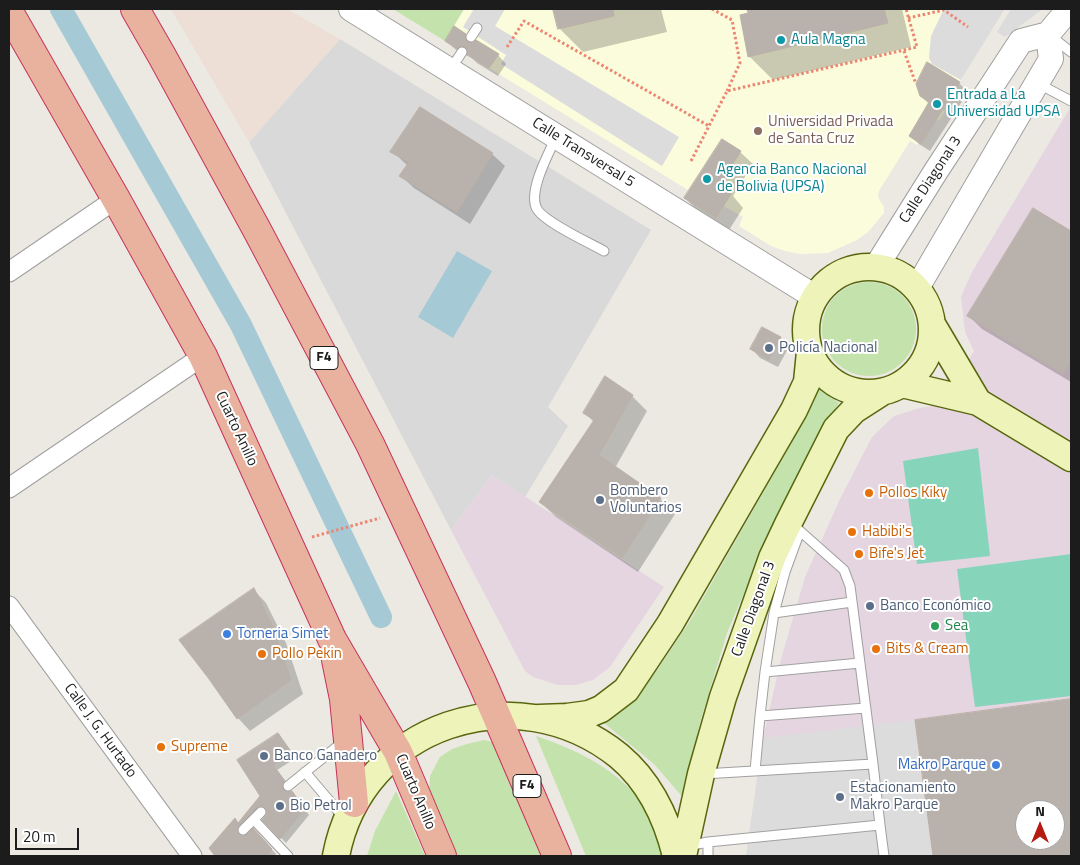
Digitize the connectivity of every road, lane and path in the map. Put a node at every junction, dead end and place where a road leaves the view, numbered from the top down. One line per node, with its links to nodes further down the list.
1 (135, 9): 47 (highway, F4)
2 (351, 9): 22 (street, Calle Transversal 5)
3 (712, 9): 17 (path)
4 (906, 9): 7 (path)
5 (1069, 9): 10 (street)
6 (9, 12): 24 (highway, Cuarto Anillo)
7 (908, 18): 8 (path); 13 (path)
8 (968, 27)
9 (477, 28): 11 (lane)
10 (1048, 34): 14 (lane); 15 (street); 19 (street, Calle Diagonal 3)
11 (472, 37)
12 (507, 47): 20 (path)
13 (904, 51): 16 (path); 17 (path)
14 (1071, 52)
15 (1037, 83): 18 (lane); 21 (street)
16 (916, 84)
17 (727, 91): 20 (path)
18 (1071, 101)
19 (976, 110): 21 (street); 26 (street, Calle Diagonal 3)
20 (709, 126): 23 (path)
21 (1009, 130): 28 (street)
22 (556, 137): 25 (lane); 29 (street, Calle Transversal 5)
23 (691, 161)
24 (116, 199): 27 (street); 32 (highway, Cuarto Anillo)
25 (604, 251)
26 (876, 267): 28 (main road); 29 (main road)
27 (9, 272)
28 (917, 288): 30 (main road)
29 (815, 297): 31 (main road)
30 (933, 326): 33 (main road); 34 (main road)
31 (810, 352): 33 (main road); 49 (main road)
32 (203, 356): 36 (street); 43 (highway, Cuarto Anillo)
33 (892, 388): 34 (main road); 38 (main road, Calle Diagonal 3)
34 (978, 402): 35 (main road)
35 (1071, 458)
36 (9, 488)
37 (376, 519): 39 (path)
38 (795, 526): 40 (lane); 42 (lane); 55 (main road, Calle Diagonal 3)
39 (305, 539)
40 (852, 602): 42 (lane); 44 (lane)
41 (9, 606): 63 (street, Calle J. G. Hurtado)
42 (774, 613): 45 (lane)
43 (332, 639): 50 (highway); 51 (highway, Cuarto Anillo)
44 (860, 663): 45 (lane); 46 (lane)
45 (766, 672): 48 (lane)
46 (866, 708): 48 (lane); 52 (lane)
47 (497, 715): 49 (main road); 51 (main road); 67 (highway, F4)
48 (760, 716): 53 (lane)
49 (539, 718): 62 (main road)
50 (348, 737): 54 (lane); 58 (highway)
51 (398, 752): 58 (main road); 66 (highway, Cuarto Anillo)
52 (873, 764): 53 (lane); 60 (lane)
53 (755, 771): 55 (lane)
54 (305, 772): 56 (lane); 58 (lane)
55 (701, 774): 62 (main road, Calle Diagonal 3)
56 (288, 786)
57 (261, 812): 59 (lane)
58 (350, 812): 65 (main road)
59 (254, 820): 61 (lane); 64 (lane)
60 (880, 825): 62 (lane); 68 (lane)
61 (243, 830)
62 (692, 851)
63 (192, 856)
64 (288, 856)
65 (336, 856)
66 (442, 856)
67 (557, 856)
68 (884, 856)

